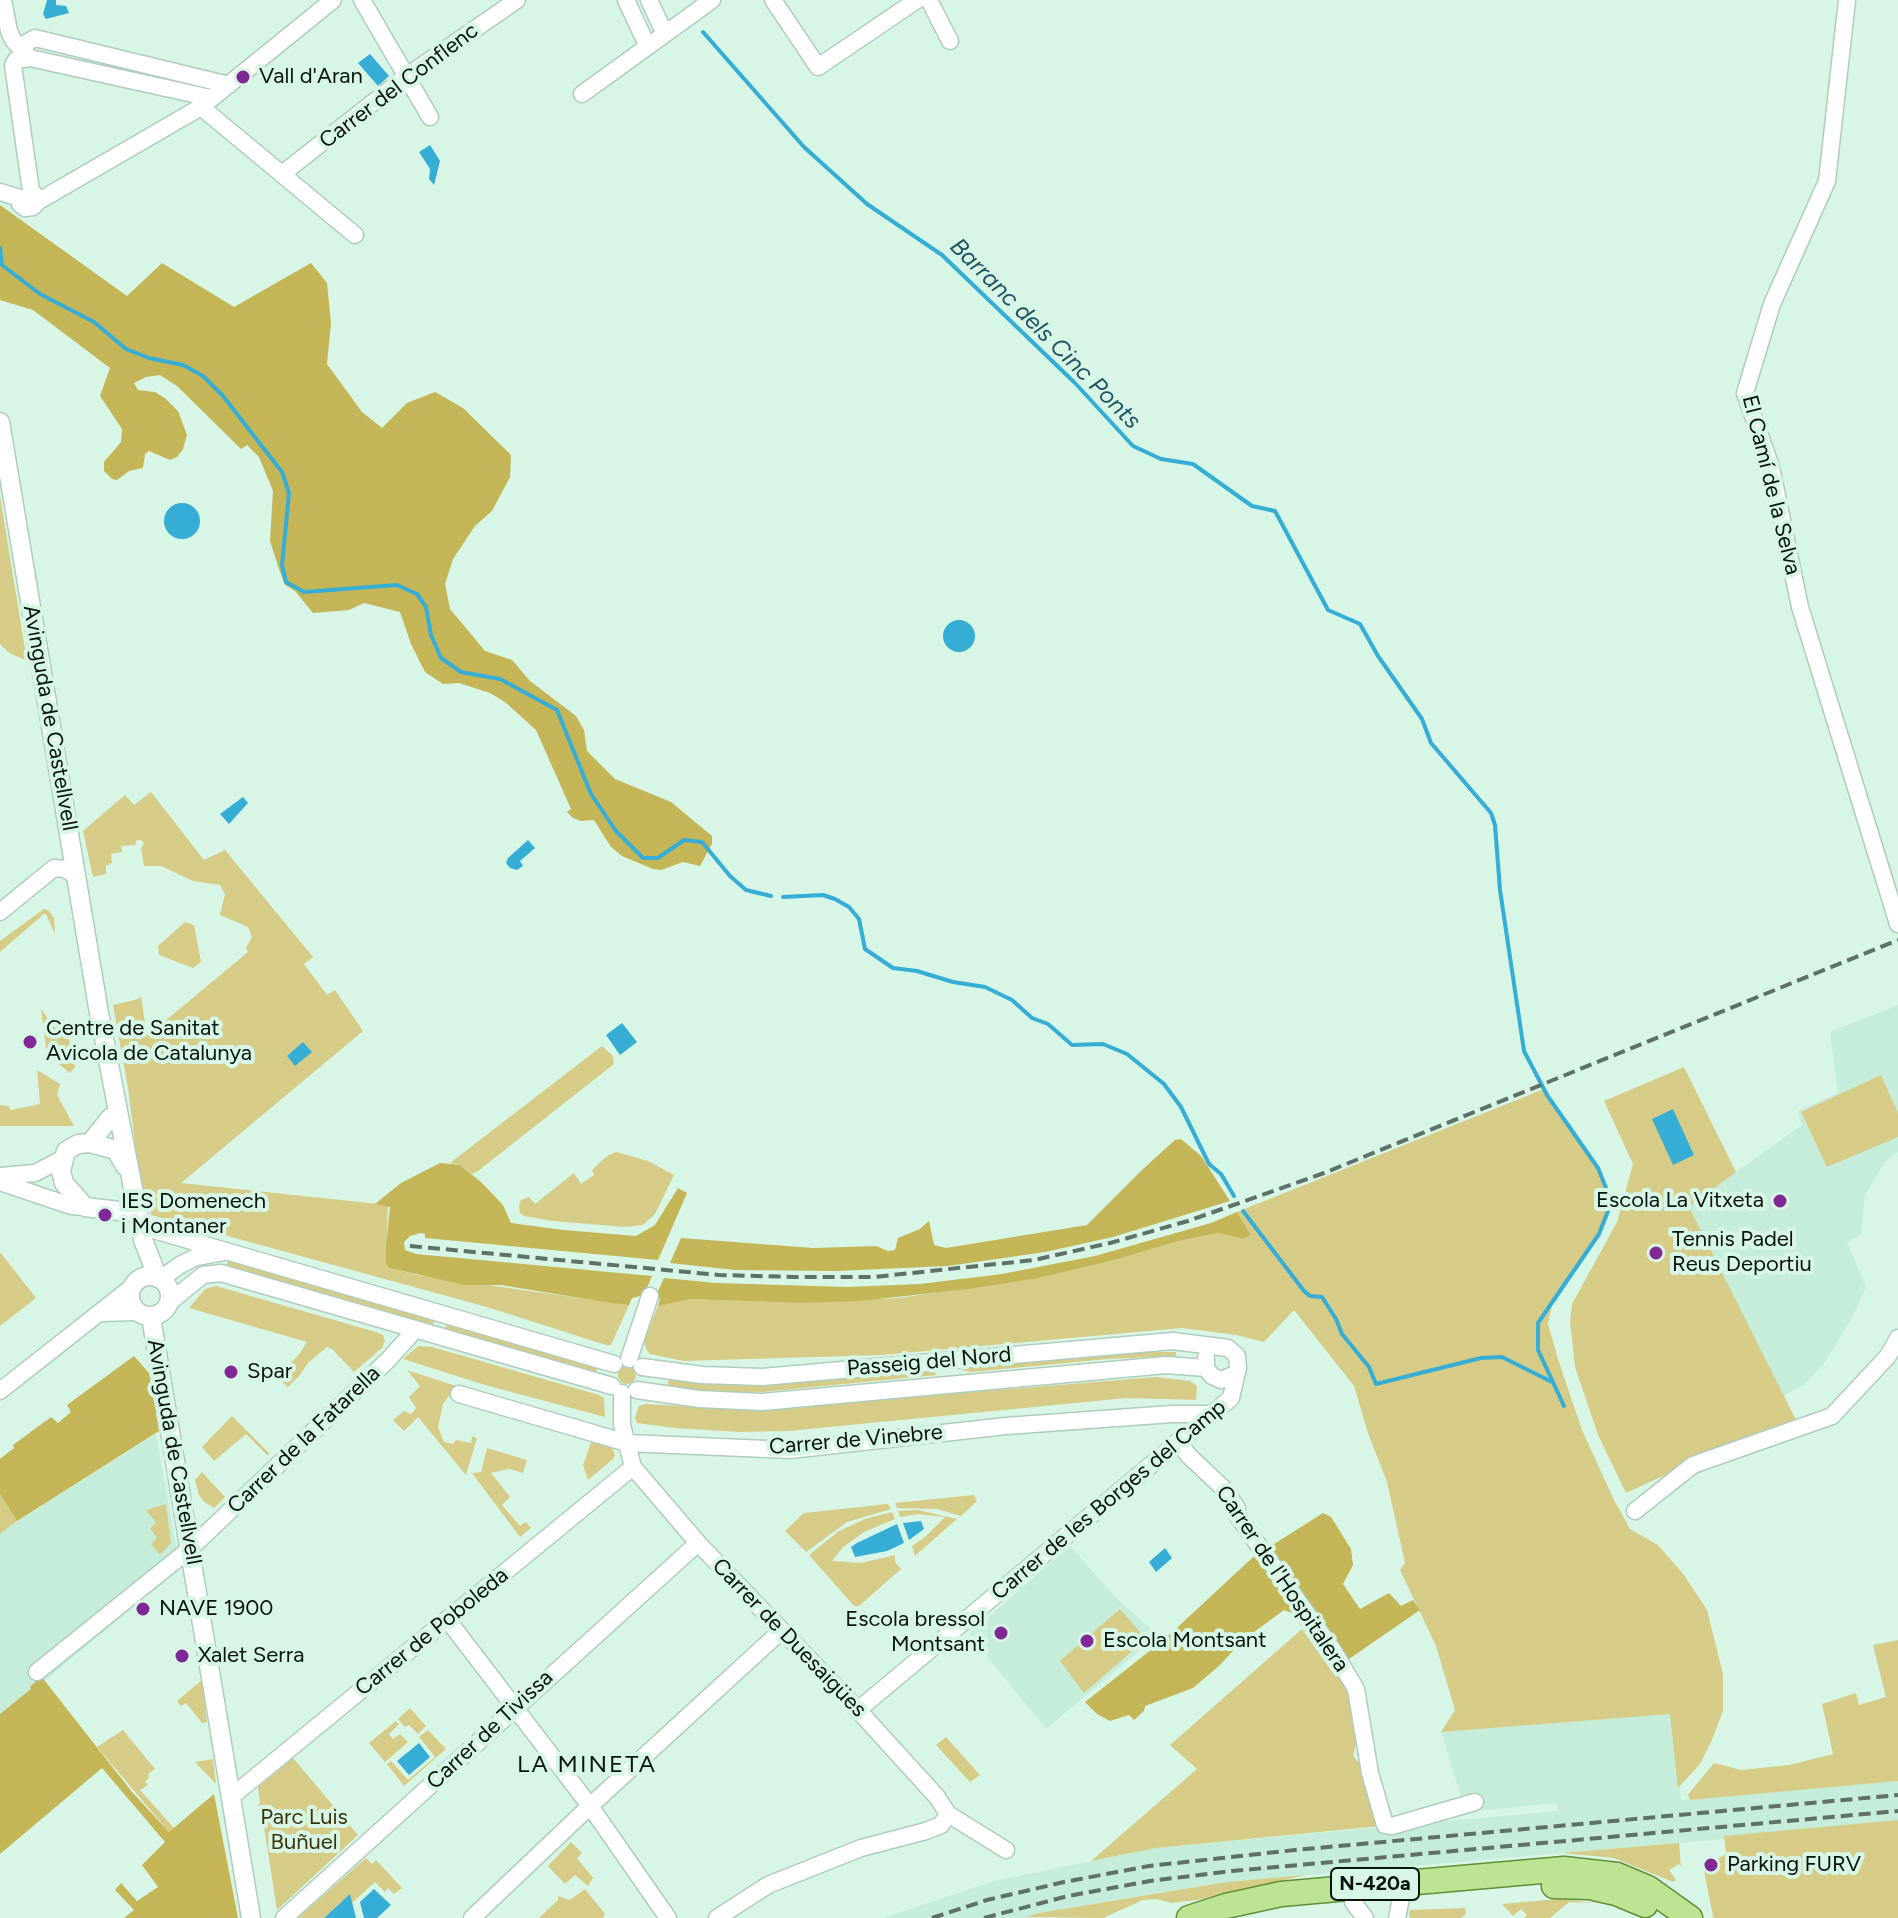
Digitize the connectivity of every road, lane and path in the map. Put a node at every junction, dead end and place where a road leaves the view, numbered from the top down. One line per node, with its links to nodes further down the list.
1 (3, 0): 15 (street)
2 (333, 0): 17 (street)
3 (362, 0): 16 (street)
4 (517, 0): 16 (street, Carrer del Conflenc)
5 (626, 0): 14 (street)
6 (649, 0): 12 (street)
7 (712, 0): 12 (street)
8 (773, 0): 9 (street)
9 (917, 0)
10 (929, 0): 13 (street)
11 (1847, 0): 28 (street, El Camí de la Selva)
12 (664, 32): 14 (street)
13 (950, 41)
14 (647, 45): 18 (street)
15 (27, 55): 17 (street); 19 (street); 23 (street)
16 (407, 76): 20 (street); 21 (street, Carrer del Conflenc)
17 (229, 85): 19 (street)
18 (582, 94)
19 (206, 103): 21 (street); 23 (street)
20 (430, 117)
21 (282, 174): 24 (street)
22 (0, 192): 23 (street)
23 (29, 197)
24 (355, 235)
25 (0, 422): 26 (street, Avinguda de Castellvell)
26 (76, 876): 27 (street); 29 (street, Avinguda de Castellvell)
27 (0, 912)
28 (1898, 924)
29 (99, 1013): 30 (street, Avinguda de Castellvell); 37 (street, Avinguda de Castellvell)
30 (110, 1118): 31 (street); 32 (street, Avinguda de Castellvell)
31 (90, 1143): 32 (street); 33 (street)
32 (116, 1150): 37 (street, Avinguda de Castellvell)
33 (62, 1159): 34 (street); 36 (street)
34 (0, 1176)
35 (0, 1182): 36 (street)
36 (85, 1207): 37 (street)
37 (136, 1218): 38 (street, Passeig del Nord); 39 (street, Avinguda de Castellvell)
38 (229, 1252): 39 (street, Passeig del Nord); 47 (street, Passeig del Nord)
39 (148, 1280): 41 (street); 42 (street, Passeig del Nord); 43 (street)
40 (650, 1296): 47 (street)
41 (170, 1302): 43 (street); 44 (street, Passeig del Nord)
42 (100, 1313): 43 (street); 51 (street, Passeig del Nord)
43 (144, 1314): 59 (street, Avinguda de Castellvell)
44 (415, 1330): 50 (street, Passeig del Nord); 59 (street, Carrer de la Fatarella)
45 (1898, 1338): 57 (street)
46 (1216, 1348): 47 (street, Passeig del Nord); 48 (street); 49 (street)
47 (628, 1363): 50 (street); 50 (street)
48 (1206, 1368): 49 (street); 50 (street, Passeig del Nord)
49 (1235, 1374): 53 (street, Carrer de les Borges del Camp)
50 (624, 1390): 55 (street, Carrer de Duesaigües)
51 (0, 1391)
52 (459, 1394): 55 (street, Carrer de Vinebre)
53 (1211, 1414): 54 (street, Carrer de les Borges del Camp); 55 (street, Carrer de Vinebre)
54 (1178, 1441): 64 (street, Carrer de les Borges del Camp); 66 (street, Carrer de l'Hospitalera)
55 (627, 1443): 56 (street, Carrer de Duesaigües)
56 (633, 1467): 58 (street, Carrer de Duesaigües); 60 (street, Carrer de Poboleda)
57 (1635, 1511)
58 (698, 1543): 61 (street, Carrer de Duesaigües); 63 (street, Carrer de Tivissa)
59 (191, 1548): 62 (street, Carrer de la Fatarella); 65 (street, Avinguda de Castellvell)
60 (447, 1619): 63 (street); 65 (street, Carrer de Poboleda)
61 (781, 1631): 64 (street, Carrer de Duesaigües); 67 (street)
62 (37, 1672)
63 (514, 1707): 67 (street); 73 (street, Carrer de Tivissa)
64 (858, 1710): 68 (street, Carrer de Duesaigües)
65 (231, 1797): 72 (street, Avinguda de Castellvell)
66 (1475, 1802)
67 (590, 1806): 74 (street); 75 (street)
68 (948, 1814): 69 (street, Carrer de Duesaigües); 76 (street)
69 (1006, 1850)
70 (1399, 1908): 71 (main road, N-420a); 79 (main road, N-420a)
71 (1359, 1910): 78 (main road, N-420a)
72 (251, 1918)
73 (284, 1918)
74 (472, 1918)
75 (668, 1918)
76 (717, 1918)
77 (1189, 1918): 80 (main road, N-420a)
78 (1245, 1918)
79 (1665, 1918)
80 (1690, 1918)

